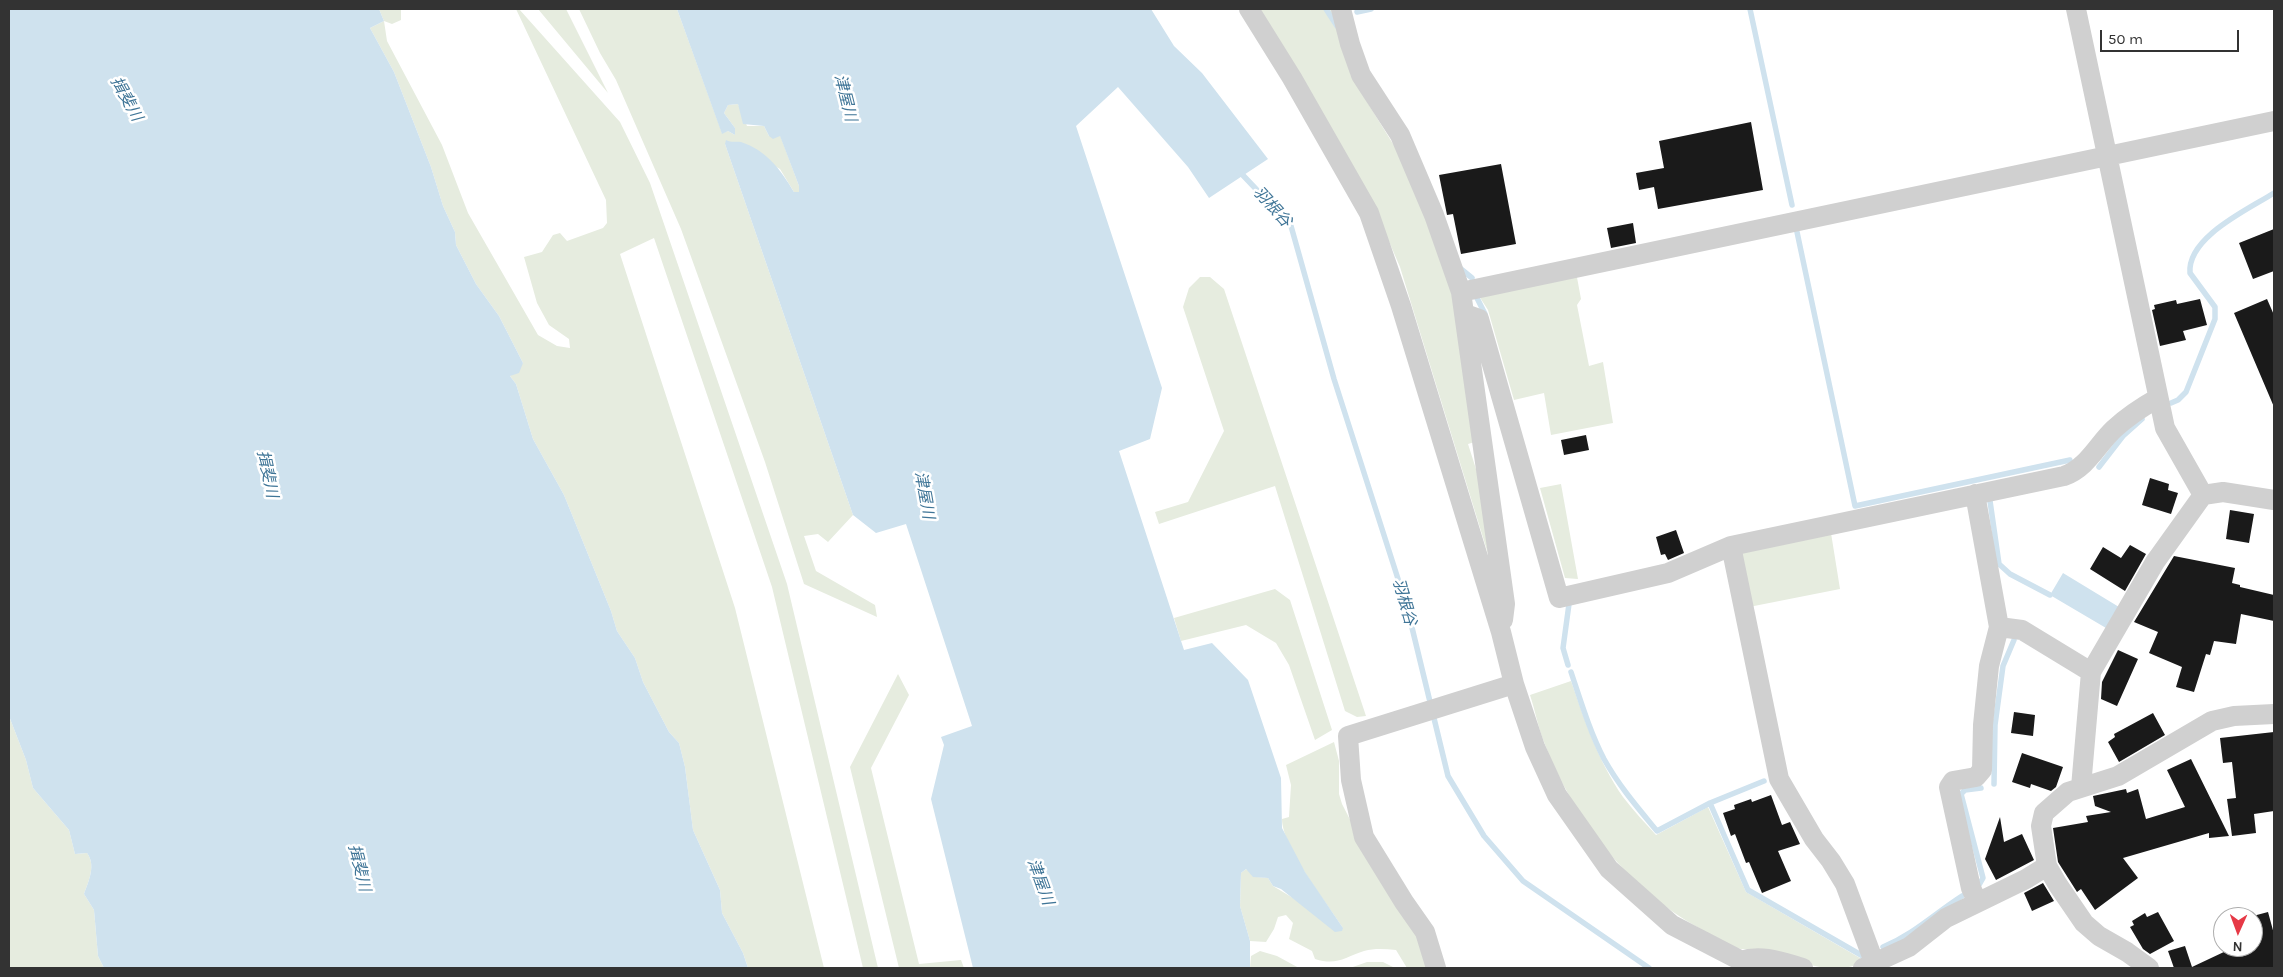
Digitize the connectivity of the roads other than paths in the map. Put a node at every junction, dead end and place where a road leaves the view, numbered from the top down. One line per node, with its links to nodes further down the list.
1 (1249, 9): 14 (street)
2 (1341, 9): 6 (street)
3 (2076, 9): 5 (street)
4 (2274, 121): 5 (street)
5 (2106, 156): 6 (street); 8 (street)
6 (1461, 292): 7 (street)
7 (1465, 314): 12 (street); 14 (street)
8 (2158, 398): 9 (street); 10 (street)
9 (1975, 494): 12 (street); 13 (street)
10 (2203, 495): 11 (street); 15 (street)
11 (2274, 500)
12 (1731, 546): 22 (street)
13 (1999, 627): 15 (street); 20 (street)
14 (1501, 632): 16 (street)
15 (2092, 672): 18 (street)
16 (1505, 687): 21 (street); 23 (street)
17 (2274, 714): 18 (street)
18 (2081, 787): 19 (street)
19 (2046, 866): 20 (street); 25 (street)
20 (1977, 901): 22 (street)
21 (1747, 964): 24 (street)
22 (1869, 965)
23 (1436, 968)
24 (1803, 968)
25 (2149, 968)

